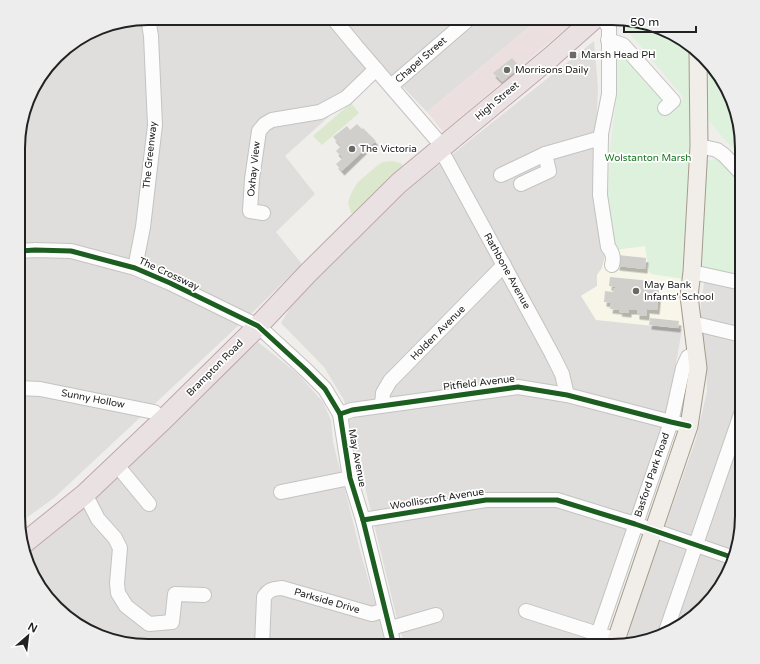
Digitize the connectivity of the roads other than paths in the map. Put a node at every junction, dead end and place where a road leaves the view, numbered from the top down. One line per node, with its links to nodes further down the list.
1 (149, 25): 23 (street, The Greenway)
2 (342, 25): 8 (street, Rathbone Avenue)
3 (461, 25): 9 (street, Chapel Street)
4 (587, 25): 13 (highway, High Street)
5 (607, 25): 6 (street)
6 (608, 40): 10 (street); 11 (street)
7 (698, 60): 12 (main road, Basford Park Road)
8 (376, 69): 9 (street, Rathbone Avenue); 19 (street, Oxhay View)
9 (389, 84): 13 (street, Rathbone Avenue)
10 (665, 108)
11 (601, 138): 14 (street); 22 (street)
12 (699, 146): 15 (street); 24 (main road, Basford Park Road)
13 (441, 149): 17 (highway, High Street); 21 (street, Rathbone Avenue)
14 (545, 154): 16 (street); 18 (street)
15 (735, 167)
16 (501, 174)
17 (399, 183): 27 (highway, Brampton Road)
18 (521, 184)
19 (263, 213)
20 (25, 251): 23 (street, The Crossway)
21 (504, 265): 31 (street, Rathbone Avenue); 32 (street, Holden Avenue)
22 (612, 265)
23 (135, 268): 27 (street, The Crossway)
24 (692, 272): 25 (street); 26 (main road, Basford Park Road)
25 (735, 281)
26 (692, 323): 28 (street); 29 (main road, Basford Park Road)
27 (258, 326): 33 (street, May Avenue); 34 (highway, Brampton Road)
28 (735, 333)
29 (696, 353): 35 (street, Basford Park Road); 36 (main road, Basford Park Road)
30 (25, 388): 34 (street, Sunny Hollow)
31 (567, 395): 32 (street, Pitfield Avenue); 35 (street, Pitfield Avenue)
32 (382, 405): 33 (street, Pitfield Avenue)
33 (340, 414): 39 (street, May Avenue)
34 (164, 419): 38 (highway, Brampton Road)
35 (671, 422): 36 (street, Pitfield Avenue); 44 (street, Basford Park Road)
36 (689, 426): 45 (main road, Basford Park Road)
37 (735, 432): 47 (street)
38 (116, 464): 41 (highway, Brampton Road); 42 (street)
39 (350, 478): 40 (street); 43 (street, May Avenue)
40 (280, 492)
41 (85, 494): 46 (highway, Brampton Road); 49 (street)
42 (149, 504)
43 (363, 520): 44 (street, Woolliscroft Avenue); 50 (street, May Avenue)
44 (635, 524): 45 (street, Woolliscroft Avenue); 57 (street, Basford Park Road)
45 (653, 530): 47 (street, Woolliscroft Avenue); 58 (main road, Basford Park Road)
46 (27, 541)
47 (696, 546): 48 (street, Woolliscroft Avenue); 53 (street)
48 (728, 556)
49 (204, 595)
50 (385, 610): 54 (street, May Avenue); 55 (street, Parkside Drive)
51 (526, 611): 57 (street)
52 (436, 615): 54 (street)
53 (669, 625)
54 (391, 628): 56 (street, May Avenue)
55 (262, 639)
56 (393, 639)
57 (596, 639)
58 (617, 639)

